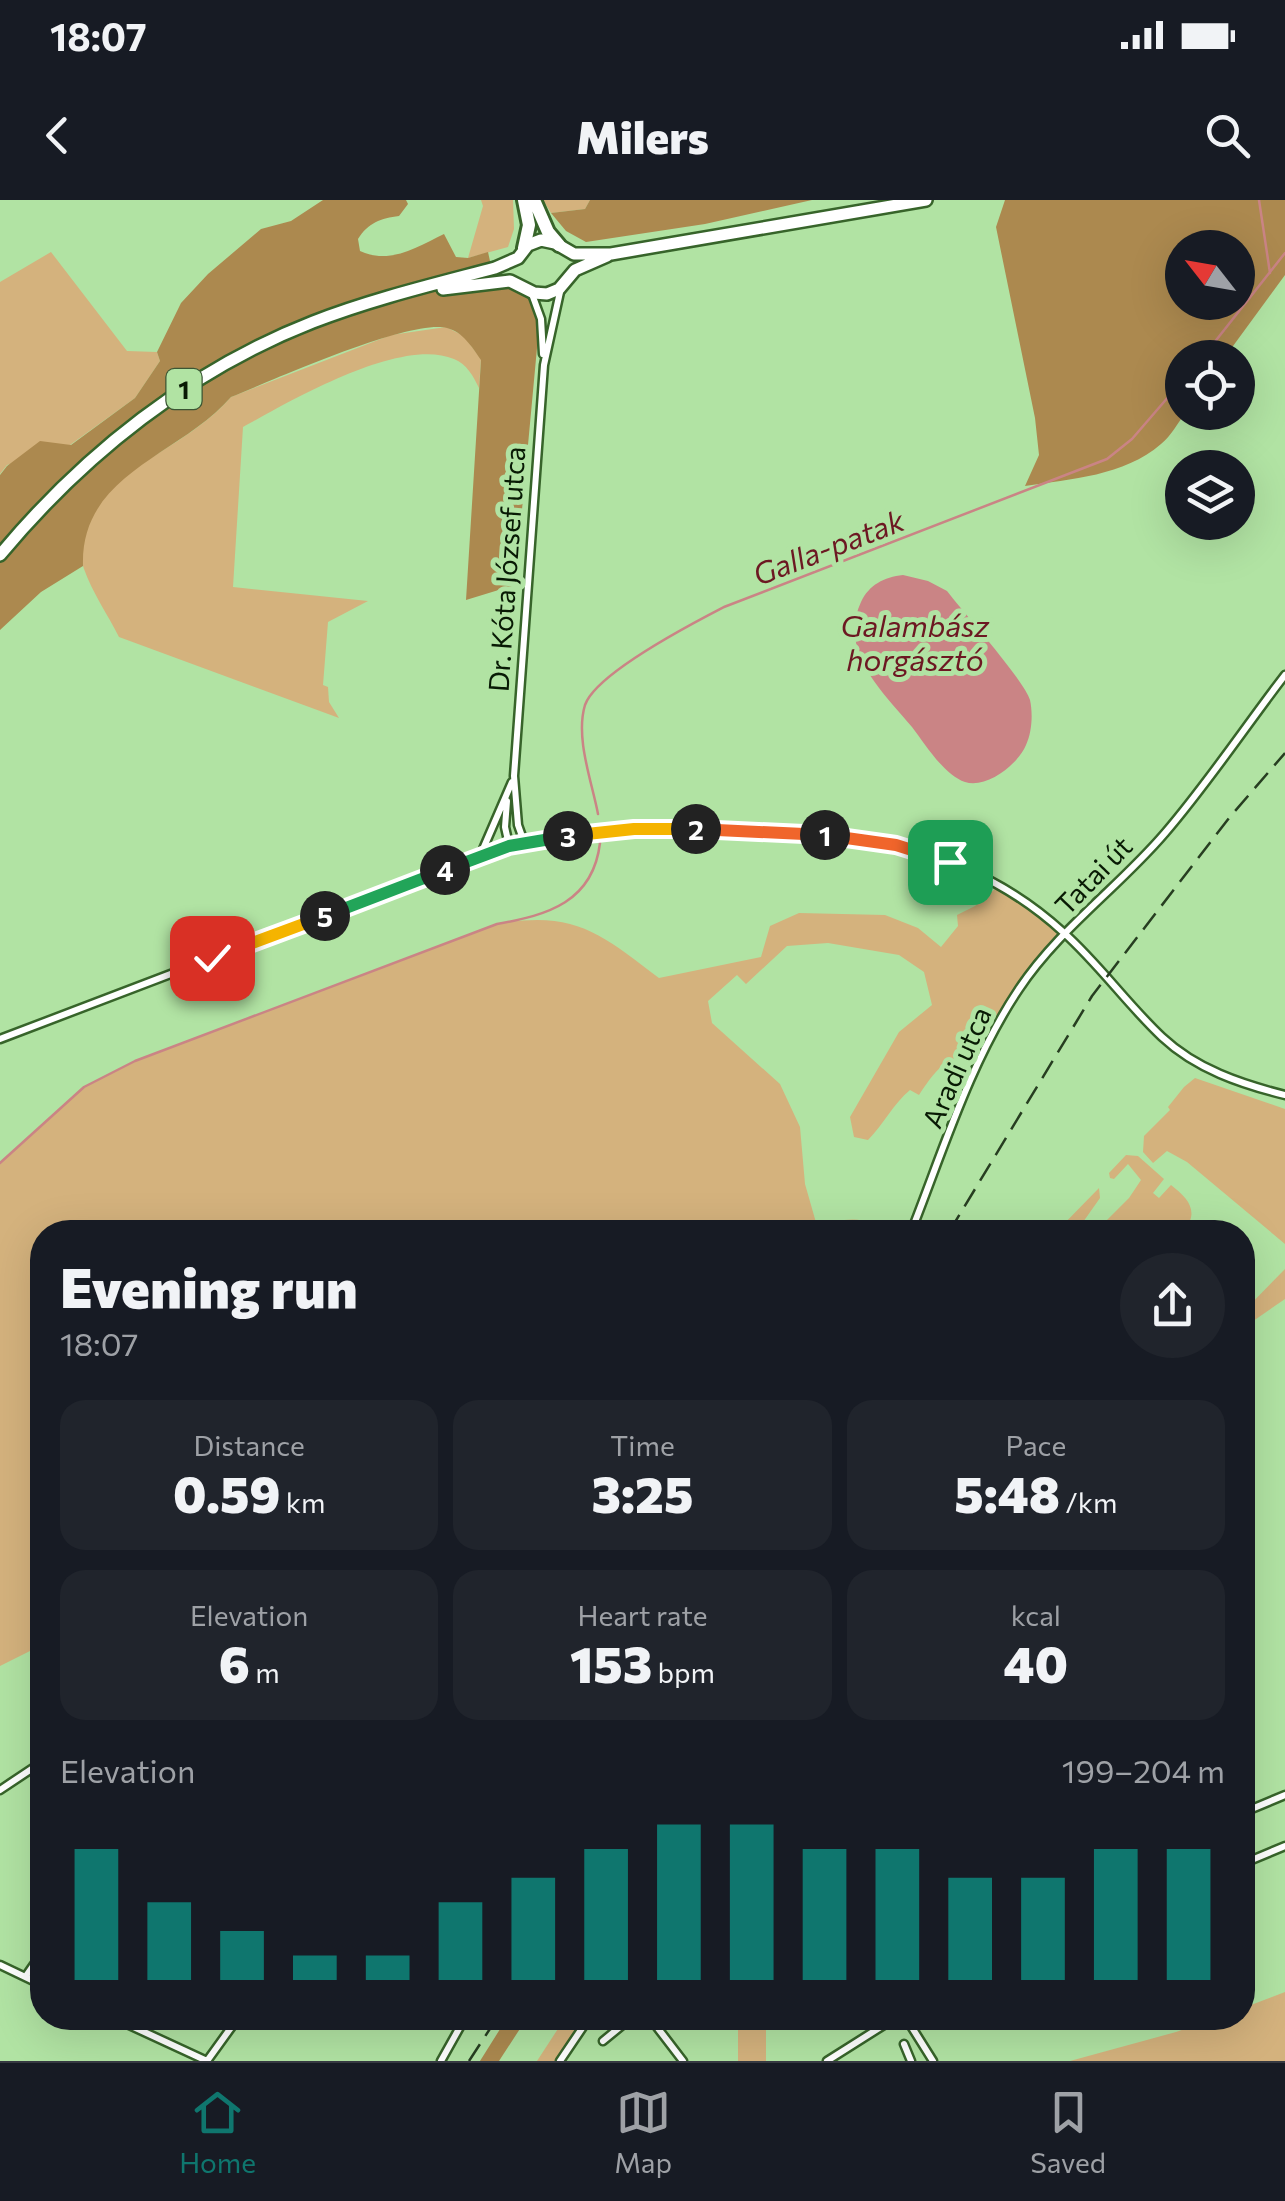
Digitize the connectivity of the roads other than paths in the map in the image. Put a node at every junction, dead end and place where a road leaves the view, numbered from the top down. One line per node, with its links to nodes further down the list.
1 (524, 200): 5 (highway)
2 (534, 200): 4 (highway)
3 (926, 200): 6 (main road, 1)
4 (559, 245): 5 (main road, 1); 6 (main road, 1); 7 (main road)
5 (521, 253): 8 (main road); 9 (main road, 1)
6 (611, 254): 7 (main road, 1)
7 (565, 282): 8 (main road, 1); 10 (street)
8 (526, 288): 9 (main road, 1); 10 (street)
9 (412, 292): 11 (main road, 1)
10 (544, 365): 13 (street, Dr. Kóta József utca)
11 (0, 555)
12 (1285, 675): 18 (street, Tatai út)
13 (514, 776): 14 (street, Dr. Kóta József utca); 15 (street, Dr. Kóta József utca)
14 (508, 795): 16 (street, Dr. Kóta József utca); 17 (street, Dr. Kóta József utca)
15 (524, 842): 16 (street); 18 (street)
16 (509, 846): 17 (street)
17 (480, 856): 19 (street)
18 (1065, 932): 20 (street, Tatai út); 21 (street, Aradi utca)
19 (0, 1039)
20 (1285, 1095)
21 (916, 1220)
22 (30, 1770): 23 (street)
23 (0, 1790)
24 (1285, 1795): 25 (street)
25 (1255, 1808)
26 (1285, 1846): 27 (street)
27 (1255, 1859)
28 (0, 1965): 30 (street)
29 (30, 1970): 30 (street)
30 (25, 1977): 31 (street)
31 (30, 1979)
32 (140, 2030): 42 (street)
33 (229, 2030): 42 (street)
34 (459, 2030): 43 (street)
35 (580, 2030): 44 (street)
36 (616, 2030): 40 (street)
37 (659, 2030): 45 (street)
38 (876, 2030): 46 (street)
39 (914, 2030): 48 (street)
40 (603, 2041)
41 (904, 2044): 47 (street)
42 (207, 2061)
43 (441, 2061)
44 (560, 2061)
45 (683, 2061)
46 (827, 2061)
47 (911, 2061)
48 (933, 2061)

